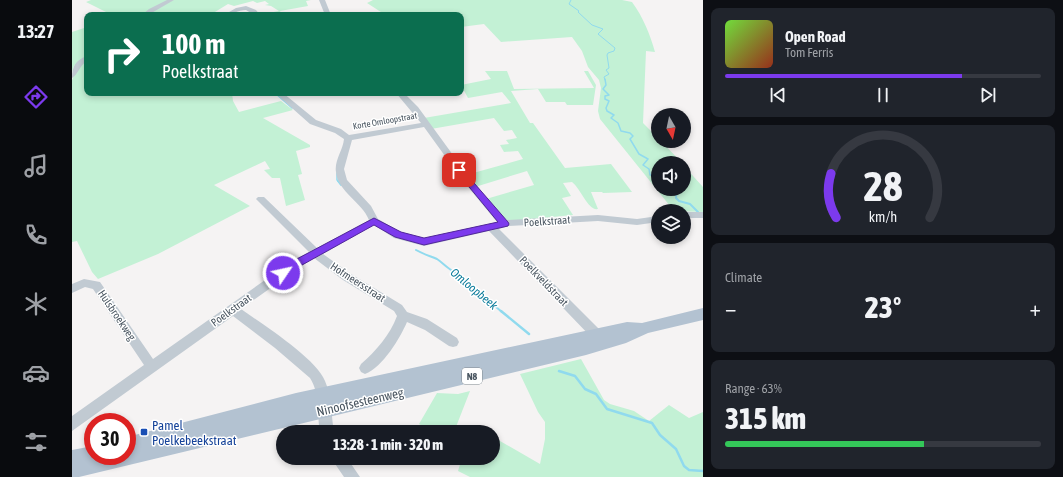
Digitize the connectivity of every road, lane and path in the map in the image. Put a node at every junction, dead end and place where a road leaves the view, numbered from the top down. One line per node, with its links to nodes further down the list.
1 (171, 0): 3 (street)
2 (322, 0): 6 (street)
3 (148, 12)
4 (232, 12): 5 (street)
5 (255, 12)
6 (327, 12)
7 (84, 60): 8 (street)
8 (72, 76)
9 (283, 96): 12 (street)
10 (403, 96): 11 (street)
11 (426, 124): 12 (street, Korte Omloopstraat); 18 (street)
12 (348, 138): 17 (street)
13 (260, 198): 20 (street, Hofmeersstraat)
14 (691, 215): 15 (street)
15 (702, 215)
16 (651, 220): 18 (street, Poelkstraat)
17 (374, 221): 19 (street, Poelkstraat); 20 (street, Poelkstraat)
18 (504, 224): 19 (street, Poelkstraat)
19 (491, 227): 26 (street, Poelkveldstraat)
20 (316, 254): 22 (street, Poelkstraat); 24 (street, Hofmeersstraat)
21 (72, 289): 28 (street, Hulsbroekweg)
22 (232, 308): 28 (street, Poelkstraat); 30 (street)
23 (703, 314): 25 (main road, Ninoofsesteenweg / N8)
24 (403, 316): 27 (street, Hofmeersstraat); 29 (street)
25 (645, 328): 26 (main road, Ninoofsesteenweg / N8); 30 (main road, Ninoofsesteenweg / N8)
26 (597, 335): 30 (main road, Ninoofsesteenweg / N8)
27 (453, 342)
28 (152, 367): 31 (street, Poelkstraat)
29 (365, 368)
30 (322, 403): 32 (street); 33 (main road, Ninoofsesteenweg / N8); 37 (main road, Ninoofsesteenweg / N8)
31 (72, 424)
32 (326, 425)
33 (136, 443)
34 (84, 456): 35 (main road)
35 (72, 458)
36 (344, 465): 38 (street)
37 (72, 470)
38 (353, 477)

